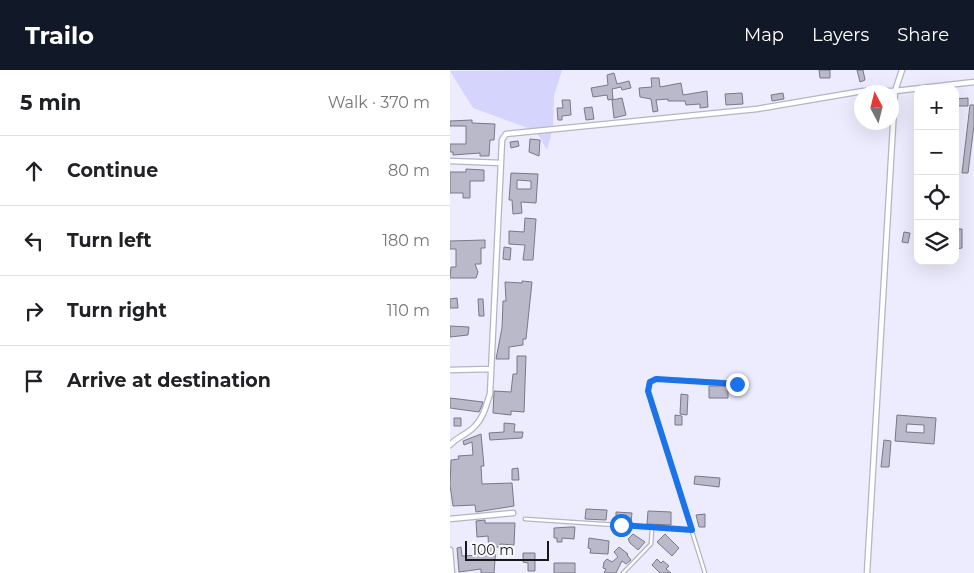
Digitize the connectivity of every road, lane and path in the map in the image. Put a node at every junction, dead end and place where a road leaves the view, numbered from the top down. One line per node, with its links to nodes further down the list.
1 (902, 70): 3 (street)
2 (974, 82): 4 (street)
3 (898, 85)
4 (899, 91)
5 (854, 93): 8 (street)
6 (894, 130): 22 (street)
7 (450, 162): 8 (street)
8 (501, 163): 9 (street)
9 (490, 369): 10 (street); 12 (street)
10 (450, 370)
11 (737, 384): 17 (lane)
12 (450, 445)
13 (512, 513): 14 (street)
14 (450, 519)
15 (525, 519): 16 (lane)
16 (652, 528): 17 (lane); 20 (lane)
17 (692, 530): 21 (lane)
18 (450, 550): 19 (street)
19 (452, 573)
20 (623, 573)
21 (705, 573)
22 (867, 573)

